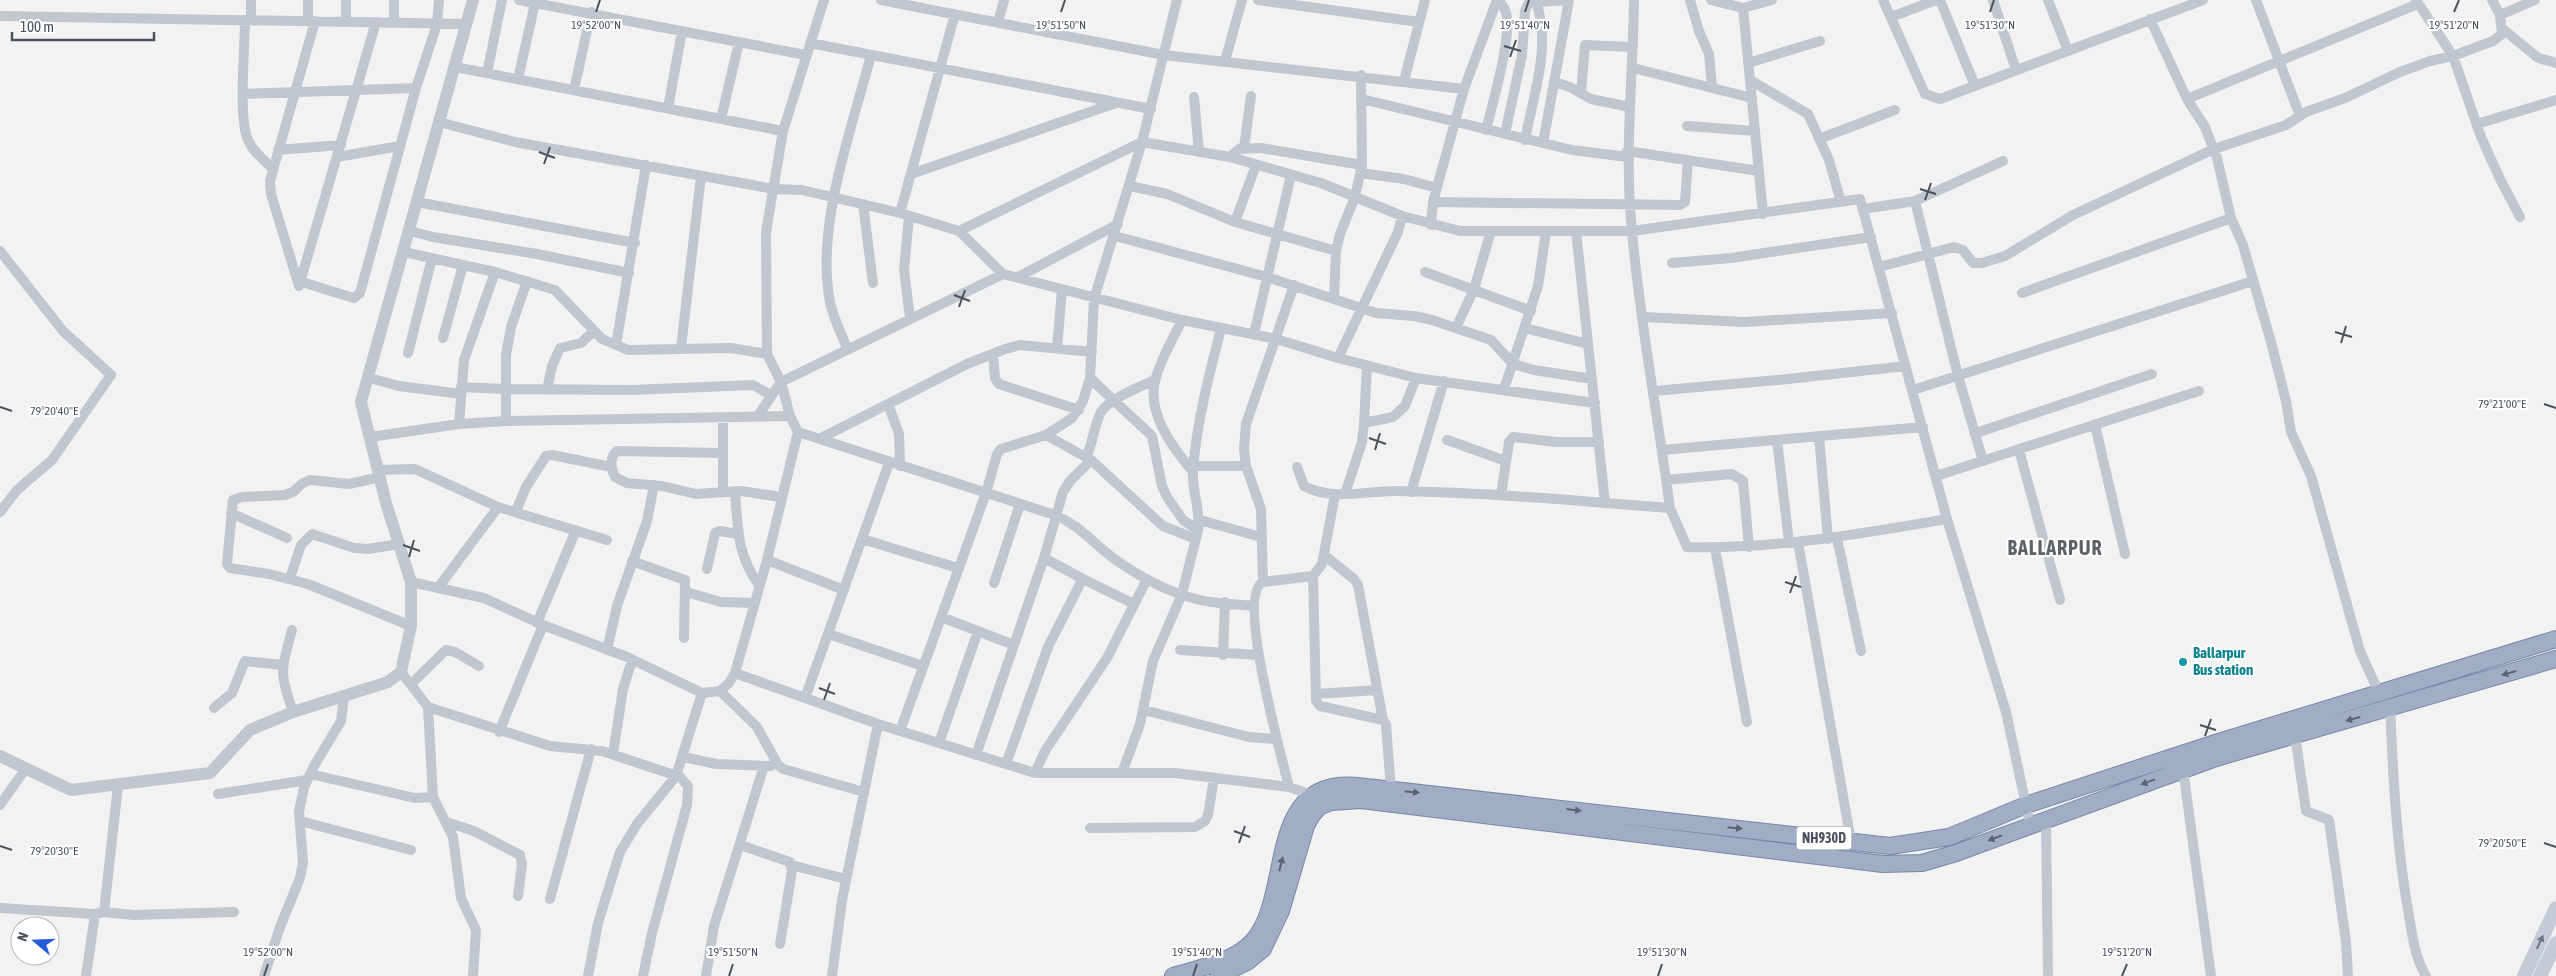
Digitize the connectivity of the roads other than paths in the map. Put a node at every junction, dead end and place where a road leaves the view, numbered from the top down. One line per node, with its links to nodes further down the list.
1 (251, 0): 39 (street)
2 (308, 0): 40 (street)
3 (346, 0): 41 (street)
4 (394, 0): 45 (street)
5 (439, 0): 46 (street)
6 (473, 0): 47 (street)
7 (502, 0): 67 (street)
8 (519, 0): 31 (street)
9 (824, 0): 52 (street)
10 (881, 0): 34 (street)
11 (1004, 0): 43 (street)
12 (1177, 0): 57 (street)
13 (1242, 0): 59 (street)
14 (1258, 0): 44 (street)
15 (1425, 0): 44 (street)
16 (1497, 0): 76 (street); 99 (street)
17 (1634, 0): 53 (street)
18 (1690, 0): 74 (street)
19 (1711, 0): 32 (street)
20 (1772, 0): 32 (street)
21 (1884, 0): 37 (street)
22 (1938, 0): 37 (street); 73 (street)
23 (1993, 0): 66 (street)
24 (2048, 0): 54 (street)
25 (2256, 0): 60 (street)
26 (2492, 0): 35 (street)
27 (2535, 0): 35 (street)
28 (1533, 1): 72 (street); 102 (street); 104 (street)
29 (2198, 1): 38 (street)
30 (2417, 2): 58 (street); 60 (street)
31 (535, 3): 33 (street); 69 (street)
32 (1746, 5): 61 (street)
33 (591, 12): 49 (street); 78 (street)
34 (955, 14): 43 (street); 65 (street)
35 (2500, 15): 48 (street)
36 (0, 16): 39 (street)
37 (1891, 16): 73 (street)
38 (2150, 19): 54 (street); 86 (street)
39 (248, 20): 40 (street); 81 (street)
40 (311, 21): 41 (street); 79 (street)
41 (346, 22): 42 (street)
42 (376, 22): 45 (street); 77 (street)
43 (998, 22): 57 (street)
44 (1419, 22): 71 (street)
45 (394, 23): 46 (street)
46 (437, 24): 47 (street); 75 (street)
47 (466, 24): 63 (street)
48 (2503, 29): 58 (street); 62 (street)
49 (682, 31): 51 (street); 90 (street)
50 (1820, 41): 61 (street)
51 (739, 42): 55 (street); 94 (street)
52 (810, 43): 55 (street); 56 (street)
53 (1633, 47): 64 (street); 80 (street)
54 (2068, 52): 66 (street)
55 (806, 55): 100 (street)
56 (871, 55): 65 (street); 129 (street)
57 (1164, 55): 59 (street); 91 (street)
58 (2453, 56): 93 (street); 97 (street)
59 (1224, 61): 68 (street)
60 (2278, 61): 86 (street); 93 (street)
61 (1748, 63): 70 (street)
62 (2556, 63)
63 (455, 67): 67 (street); 95 (street)
64 (1633, 68): 74 (street); 89 (street)
65 (941, 69): 88 (street); 123 (street)
66 (2016, 70): 73 (street)
67 (487, 73): 69 (street)
68 (1362, 75): 71 (street); 85 (street)
69 (518, 79): 78 (street)
70 (1750, 80): 84 (street); 103 (street)
71 (1404, 81): 76 (street)
72 (1554, 82): 80 (street); 106 (street)
73 (1975, 86)
74 (1712, 87): 84 (street)
75 (416, 88): 77 (street); 108 (street)
76 (1464, 89): 96 (street)
77 (356, 90): 79 (street); 107 (street)
78 (574, 90): 90 (street)
79 (295, 91): 81 (street); 111 (street)
80 (1581, 93): 89 (street)
81 (243, 94): 120 (street)
82 (1194, 96): 112 (street)
83 (1251, 96): 109 (street)
84 (1752, 98): 101 (street)
85 (1362, 99): 96 (street); 121 (street)
86 (2187, 99): 110 (street)
87 (2556, 100): 97 (street)
88 (1117, 103): 91 (street); 123 (street)
89 (1630, 107): 113 (street)
90 (668, 108): 94 (street)
91 (1150, 109): 105 (street)
92 (1895, 110): 103 (street)
93 (2300, 116): 110 (street)
94 (721, 119): 100 (street)
95 (440, 122): 118 (street); 131 (street)
96 (1456, 122): 99 (street); 127 (street)
97 (2477, 124): 141 (street)
98 (1687, 126): 101 (street)
99 (1486, 130): 102 (street)
100 (783, 131): 128 (street)
101 (1755, 131): 122 (street)
102 (1505, 134): 104 (street)
103 (1819, 139): 133 (street)
104 (1525, 140): 106 (street)
105 (1142, 142): 112 (street); 126 (street); 147 (street)
106 (1543, 143): 113 (street)
107 (341, 145): 111 (street); 115 (street)
108 (400, 146): 115 (street); 172 (street)
109 (1244, 148): 114 (street); 121 (street)
110 (2214, 149): 142 (street); 159 (street)
111 (278, 150): 120 (street)
112 (1199, 152): 114 (street)
113 (1628, 154): 116 (street); 135 (street)
114 (1230, 157): 119 (street)
115 (338, 158): 172 (street)
116 (1688, 160): 122 (street); 135 (street)
117 (2003, 161): 134 (street)
118 (646, 165): 125 (street); 155 (street)
119 (1256, 165): 124 (street); 143 (street)
120 (273, 169): 172 (street)
121 (1361, 169): 127 (street); 130 (street)
122 (1759, 171): 139 (street)
123 (911, 174): 138 (street)
124 (1291, 175): 130 (street); 153 (street)
125 (701, 176): 128 (street); 195 (street)
126 (1130, 186): 143 (street); 144 (street)
127 (1437, 188): 132 (street)
128 (774, 189): 129 (street); 200 (street)
129 (834, 197): 136 (street); 196 (street)
130 (1355, 197): 140 (street); 156 (street)
131 (418, 202): 146 (street); 155 (street)
132 (1433, 202): 135 (street); 145 (street)
133 (1841, 202): 137 (street); 139 (street)
134 (1916, 202): 137 (street); 159 (street)
135 (1630, 203): 150 (street)
136 (863, 204): 138 (street); 173 (street)
137 (1863, 209): 154 (street)
138 (904, 214): 147 (street); 184 (street)
139 (1763, 214): 150 (street)
140 (1402, 216): 145 (street); 180 (street)
141 (2520, 217)
142 (2231, 218): 171 (street); 177 (street)
143 (1235, 222): 153 (street)
144 (1118, 224): 152 (street); 168 (street)
145 (1431, 225): 148 (street)
146 (410, 231): 158 (street); 166 (street)
147 (959, 231): 167 (street)
148 (1491, 231): 151 (street); 175 (street)
149 (1576, 231): 150 (street); 151 (street); 193 (street)
150 (1632, 231): 183 (street)
151 (1546, 232): 181 (street)
152 (1115, 236): 169 (street); 178 (street)
153 (1277, 236): 156 (street); 169 (street)
154 (1871, 237): 161 (street); 163 (street)
155 (635, 243): 166 (street)
156 (1336, 251): 179 (street)
157 (0, 252): 271 (street)
158 (404, 252): 160 (street); 208 (street)
159 (1928, 253): 163 (street); 207 (street)
160 (432, 258): 162 (street); 199 (street)
161 (1672, 263)
162 (463, 265): 164 (street); 191 (street)
163 (1879, 267): 182 (street)
164 (495, 272): 170 (street); 216 (street)
165 (1426, 272): 175 (street)
166 (629, 274): 194 (street)
167 (1003, 274): 168 (street); 184 (street)
168 (1018, 277): 176 (street)
169 (1268, 277): 174 (street); 190 (street)
170 (527, 281): 189 (street); 217 (street)
171 (2253, 281): 207 (street); 337 (street)
172 (302, 282)
173 (873, 283)
174 (1294, 286): 179 (street); 192 (street)
175 (1474, 289): 181 (street); 186 (street)
176 (1062, 290): 178 (street); 197 (street)
177 (2022, 293)
178 (1094, 298): 185 (street); 198 (street)
179 (1334, 298): 180 (street)
180 (1362, 307): 186 (street); 202 (street)
181 (1531, 311): 187 (street)
182 (1892, 313): 183 (street); 205 (street)
183 (1644, 317): 220 (street)
184 (910, 318): 196 (street)
185 (1182, 320): 188 (street); 212 (street)
186 (1456, 328): 203 (street)
187 (1526, 328): 193 (street); 203 (street)
188 (1222, 329): 190 (street); 255 (street)
189 (594, 331): 194 (street); 218 (street)
190 (1254, 334): 192 (street)
191 (443, 338)
192 (1276, 339): 202 (street); 252 (street)
193 (1588, 344): 211 (street)
194 (616, 345): 195 (street)
195 (681, 348): 200 (street)
196 (847, 348): 214 (street)
197 (1057, 348): 198 (street); 201 (street)
198 (1092, 352): 209 (street)
199 (408, 353)
200 (767, 354): 214 (street)
201 (993, 354): 224 (street); 226 (street)
202 (1338, 358): 204 (street)
203 (1513, 364): 211 (street); 215 (street)
204 (1367, 366): 210 (street); 232 (street)
205 (1906, 366): 219 (street); 220 (street)
206 (2152, 374): 236 (street)
207 (1958, 376): 219 (street); 236 (street)
208 (368, 378): 216 (street); 239 (street)
209 (1090, 378): 223 (street); 226 (street)
210 (1416, 378): 213 (street); 232 (street)
211 (1592, 378): 225 (street)
212 (1155, 380): 223 (street); 255 (street)
213 (1444, 381): 215 (street); 261 (street)
214 (781, 382): 222 (street); 227 (street)
215 (1504, 389): 225 (street)
216 (461, 390): 217 (street); 231 (street)
217 (505, 390): 218 (street); 230 (street)
218 (547, 390): 222 (street)
219 (1913, 390): 234 (street)
220 (1654, 391): 244 (street)
221 (2199, 391): 233 (street)
222 (771, 395): 229 (street)
223 (1115, 401): 247 (street); 277 (street)
224 (888, 404): 240 (street); 251 (street)
225 (1594, 404): 243 (street)
226 (1079, 410): 237 (street)
227 (790, 416): 229 (street); 235 (street)
228 (723, 418): 229 (street); 230 (street); 246 (street)
229 (756, 418)
230 (506, 421): 231 (street)
231 (459, 424): 239 (street)
232 (1364, 424): 264 (street)
233 (2095, 425): 245 (street); 288 (street)
234 (1923, 427): 238 (street); 257 (street)
235 (798, 432): 240 (street); 266 (street)
236 (1976, 433): 249 (street)
237 (1046, 435): 247 (street); 263 (street)
238 (1819, 436): 242 (street); 281 (street)
239 (370, 438): 256 (street)
240 (820, 439): 250 (street)
241 (1447, 440): 248 (street)
242 (1777, 440): 244 (street); 284 (street)
243 (1599, 442): 248 (street); 267 (street)
244 (1662, 450): 258 (street)
245 (2019, 450): 249 (street); 307 (street)
246 (722, 452): 253 (street); 262 (street)
247 (1088, 459): 274 (street); 277 (street)
248 (1506, 461): 265 (street)
249 (1983, 461): 257 (street)
250 (889, 462): 251 (street); 282 (street)
251 (900, 466): 263 (street)
252 (1246, 466): 255 (street); 279 (street)
253 (611, 467): 259 (street); 272 (street)
254 (1297, 467): 264 (street)
255 (1193, 469): 277 (street)
256 (379, 473): 269 (street); 273 (street); 285 (street)
257 (1936, 476): 275 (street)
258 (1666, 480): 270 (street); 286 (street)
259 (654, 485): 262 (street); 292 (street)
260 (735, 492): 262 (street); 266 (street); 278 (street)
261 (1411, 492): 264 (street); 265 (street)
262 (723, 493)
263 (986, 493): 268 (street); 293 (street)
264 (1340, 494): 289 (street)
265 (1501, 495): 267 (street)
266 (781, 497): 291 (street)
267 (1605, 503): 270 (street)
268 (1020, 504): 274 (street); 301 (street)
269 (498, 507): 272 (street); 303 (street)
270 (1670, 508): 287 (street)
271 (0, 512)
272 (516, 512): 276 (street)
273 (231, 513): 280 (street); 296 (street)
274 (1055, 514): 290 (street); 297 (street)
275 (1947, 519): 281 (street); 378 (street)
276 (576, 530): 283 (street); 313 (street)
277 (1198, 530): 279 (street); 306 (street)
278 (738, 534): 294 (street); 302 (street)
279 (1261, 536): 300 (street)
280 (288, 538)
281 (1833, 538): 284 (street); 323 (street)
282 (862, 539): 293 (street); 304 (street)
283 (607, 540)
284 (1793, 542): 286 (street); 383 (street)
285 (399, 544): 296 (street); 299 (street)
286 (1750, 547): 287 (street)
287 (1715, 548): 347 (street)
288 (2125, 554)
289 (1324, 555): 295 (street); 334 (street)
290 (1044, 558): 298 (street); 320 (street)
291 (767, 560): 302 (street); 304 (street)
292 (632, 561): 305 (street); 321 (street)
293 (958, 568): 312 (street)
294 (707, 569)
295 (1313, 576): 300 (street); 338 (street)
296 (290, 578): 314 (street)
297 (1147, 579): 306 (street); 310 (street)
298 (1085, 580): 310 (street); 360 (street)
299 (411, 582): 303 (street); 314 (street)
300 (1263, 582): 311 (street)
301 (994, 583)
302 (759, 586): 309 (street)
303 (438, 588): 313 (street)
304 (844, 590): 317 (street)
305 (686, 592): 309 (street); 318 (street)
306 (1182, 594): 308 (street); 344 (street)
307 (2060, 600)
308 (1225, 602): 311 (street); 324 (street)
309 (754, 603): 332 (street)
310 (1134, 604): 365 (street)
311 (1253, 606): 325 (street)
312 (941, 617): 316 (street); 330 (street)
313 (540, 624): 321 (street); 350 (street)
314 (411, 626): 331 (street)
315 (292, 630): 328 (street)
316 (978, 631): 320 (street); 353 (street)
317 (828, 634): 330 (street); 340 (street)
318 (684, 638)
319 (2556, 639): 337 (highway, NH930D)
320 (1014, 645): 357 (street)
321 (607, 650): 327 (street)
322 (1180, 650): 324 (street)
323 (1861, 651)
324 (1223, 655): 325 (street)
325 (1259, 655): 352 (street)
326 (2556, 659): 341 (highway, NH930D, one-way to 341)
327 (632, 660): 336 (street); 356 (street)
328 (282, 665): 343 (street); 345 (street)
329 (479, 666): 333 (street)
330 (923, 666): 349 (street)
331 (400, 672): 333 (street); 339 (street)
332 (735, 673): 335 (street); 340 (street)
333 (411, 684): 342 (street)
334 (1377, 690): 338 (street); 346 (street)
335 (720, 691): 336 (street); 361 (street)
336 (702, 693): 359 (street)
337 (2379, 693): 355 (highway, NH930D)
338 (1316, 694): 346 (street)
339 (344, 697): 345 (street); 368 (street)
340 (805, 698): 348 (street)
341 (2390, 706): 351 (highway, NH930D, one-way to 351); 409 (street)
342 (428, 707): 350 (street); 375 (street)
343 (214, 708)
344 (1144, 710): 352 (street); 366 (street)
345 (293, 712): 370 (street)
346 (1383, 720): 372 (street)
347 (1747, 722)
348 (878, 724): 349 (street); 373 (street)
349 (900, 730): 353 (street)
350 (499, 732): 354 (street)
351 (2295, 735): 355 (highway, NH930D); 408 (street)
352 (1276, 740): 371 (street)
353 (938, 743): 357 (street)
354 (591, 749): 356 (street); 389 (street)
355 (2213, 751): 364 (highway, NH930D); 378 (highway, NH930D)
356 (613, 754): 367 (street)
357 (976, 755): 360 (street)
358 (0, 756): 363 (street)
359 (683, 757): 362 (street); 367 (street)
360 (1006, 764): 365 (street)
361 (778, 765): 362 (street); 373 (street)
362 (764, 766): 384 (street)
363 (26, 768): 370 (street); 377 (street)
364 (2183, 769): 381 (highway, NH930D, one-way to 381); 407 (street)
365 (1035, 773): 366 (street)
366 (1122, 773): 369 (street)
367 (676, 776): 400 (street); 401 (street)
368 (309, 777): 374 (street); 375 (street); 379 (street)
369 (1214, 778): 371 (street); 382 (street)
370 (118, 785): 393 (street)
371 (1290, 787): 376 (street)
372 (1391, 790): 376 (highway, NH930D); 383 (highway, NH930D, one-way to 383)
373 (864, 792): 387 (street)
374 (218, 794)
375 (433, 797): 380 (street)
376 (1316, 801): 381 (highway, NH930D, one-way to 376); 396 (highway); 404 (highway, NH930D, one-way to 376)
377 (0, 805)
378 (2026, 806): 381 (street); 383 (highway, NH930D)
379 (300, 821): 385 (street); 398 (street)
380 (446, 822): 388 (street); 399 (street)
381 (2038, 822): 406 (street)
382 (1090, 828)
383 (1850, 841)
384 (740, 845): 386 (street); 402 (street)
385 (411, 850)
386 (791, 865): 387 (street); 395 (street)
387 (846, 879): 403 (street)
388 (518, 896)
389 (550, 899)
390 (0, 908): 393 (street)
391 (2556, 908): 410 (main road, one-way to 391)
392 (234, 912): 393 (street)
393 (99, 913): 397 (street)
394 (2556, 943): 411 (main road)
395 (780, 944)
396 (1245, 969): 405 (highway)
397 (86, 976)
398 (264, 976)
399 (473, 976)
400 (588, 976)
401 (643, 976)
402 (706, 976)
403 (832, 976)
404 (1173, 976)
405 (1218, 976)
406 (2048, 976)
407 (2210, 976)
408 (2348, 976)
409 (2426, 976)
410 (2524, 976)
411 (2540, 976)

